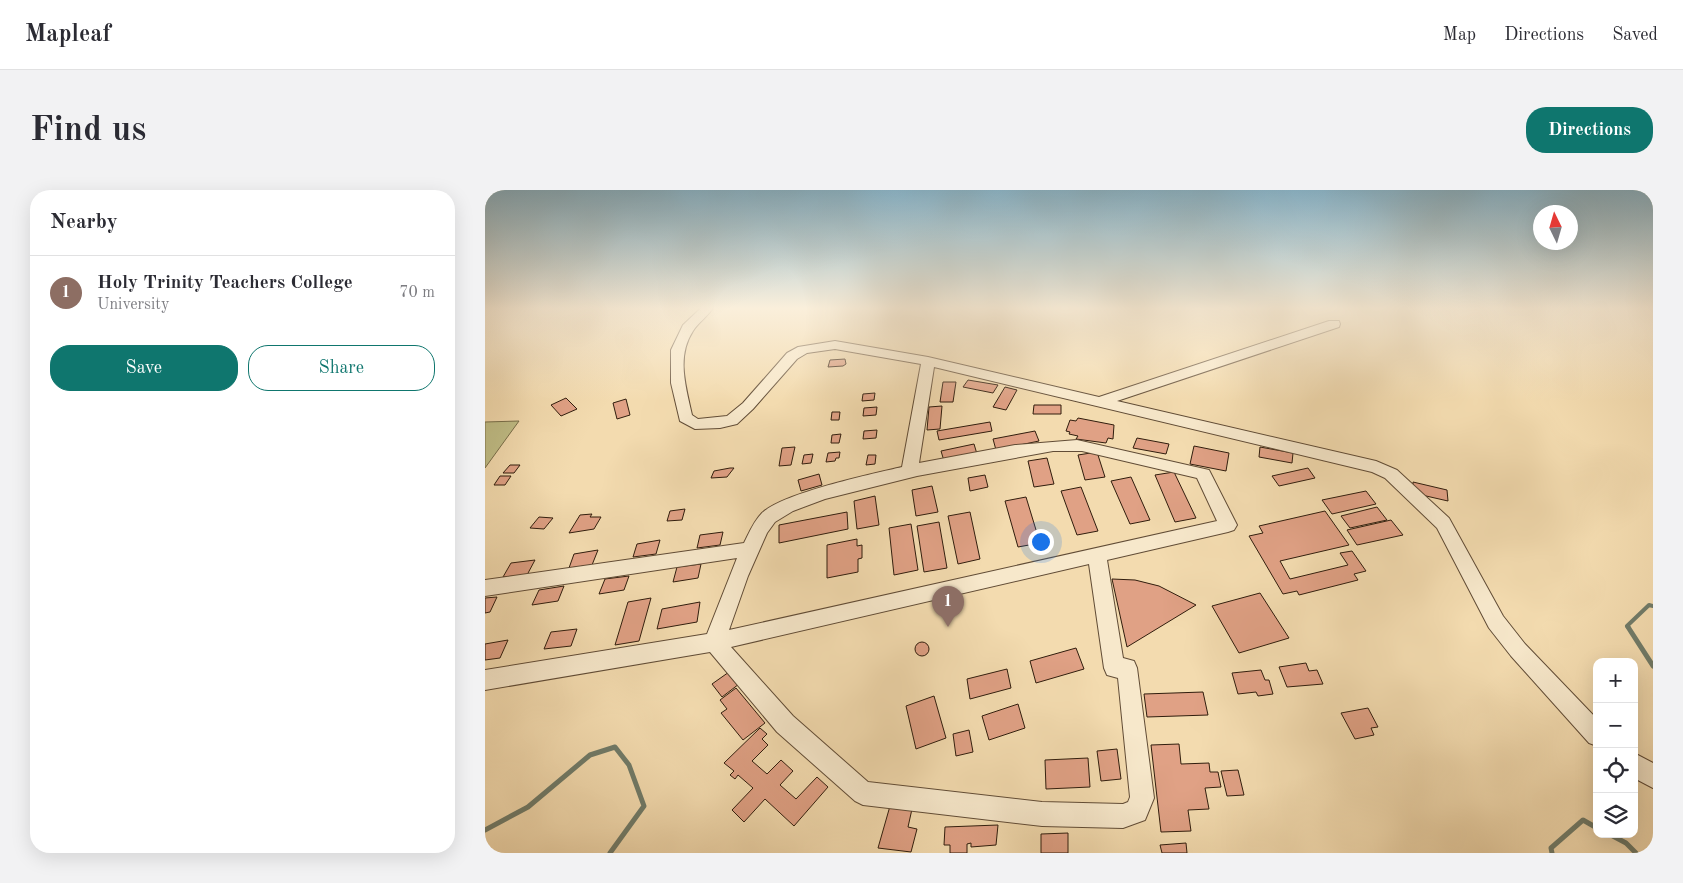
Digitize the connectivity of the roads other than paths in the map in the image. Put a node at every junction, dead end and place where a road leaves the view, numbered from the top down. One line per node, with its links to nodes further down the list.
1 (682, 339): 3 (street)
2 (1289, 339): 4 (street)
3 (928, 361): 4 (street); 5 (street)
4 (1101, 401): 11 (street)
5 (910, 471): 6 (street); 7 (street)
6 (751, 549): 8 (street); 9 (street)
7 (1097, 557): 9 (street); 9 (street)
8 (485, 588)
9 (714, 642): 10 (street)
10 (485, 680)
11 (1593, 731)
12 (1638, 767): 13 (street)
13 (1653, 776)

